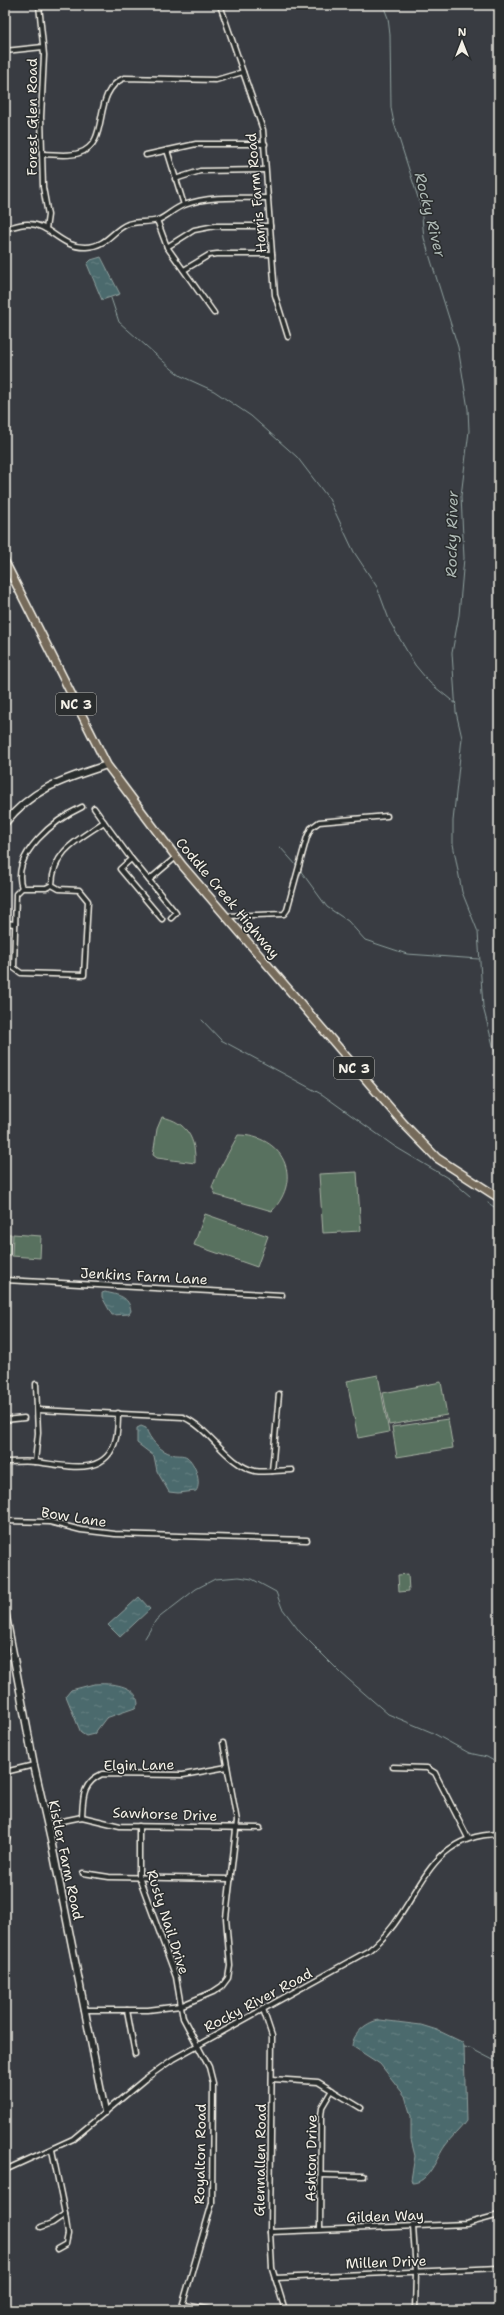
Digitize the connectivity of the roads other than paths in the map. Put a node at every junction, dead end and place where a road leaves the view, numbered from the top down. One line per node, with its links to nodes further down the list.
1 (39, 5): 3 (street, Forest Glen Road)
2 (220, 5): 5 (street, Harris Farm Road)
3 (43, 47): 4 (street); 8 (street, Forest Glen Road)
4 (5, 51)
5 (243, 72): 6 (street, Harris Farm Road); 8 (street)
6 (264, 144): 7 (street); 10 (street, Harris Farm Road)
7 (167, 150): 9 (street); 11 (street)
8 (42, 154): 17 (street, Forest Glen Road)
9 (146, 155)
10 (265, 170): 11 (street); 12 (street, Harris Farm Road)
11 (175, 179): 13 (street)
12 (268, 198): 13 (street); 15 (street, Harris Farm Road)
13 (184, 205): 14 (street)
14 (157, 220): 17 (street); 18 (street)
15 (270, 226): 18 (street); 19 (street, Harris Farm Road)
16 (5, 229): 17 (street)
17 (46, 229)
18 (167, 247): 20 (street)
19 (272, 254): 20 (street); 22 (street, Harris Farm Road)
20 (184, 270): 21 (street)
21 (214, 313)
22 (288, 337)
23 (5, 562): 24 (main road, Coddle Creek Highway / NC 3)
24 (107, 765): 29 (street); 30 (main road, Coddle Creek Highway / NC 3)
25 (82, 806): 34 (street)
26 (94, 808): 28 (street)
27 (387, 816): 35 (street)
28 (104, 822): 31 (street); 33 (street)
29 (5, 823)
30 (176, 857): 32 (street); 35 (main road, Coddle Creek Highway / NC 3)
31 (131, 859): 32 (street); 37 (street)
32 (149, 880): 36 (street)
33 (52, 885): 34 (street); 39 (street)
34 (22, 888): 39 (street)
35 (226, 916): 40 (main road, Coddle Creek Highway / NC 3)
36 (171, 918)
37 (162, 919)
38 (5, 923): 39 (street)
39 (15, 924)
40 (499, 1198)
41 (5, 1280): 42 (street, Jenkins Farm Lane)
42 (282, 1295)
43 (36, 1384): 45 (street)
44 (279, 1394): 52 (street)
45 (38, 1410): 46 (street); 50 (street)
46 (118, 1413): 50 (street); 52 (street)
47 (24, 1418): 48 (street)
48 (5, 1420)
49 (5, 1462): 50 (street)
50 (35, 1462)
51 (292, 1470): 52 (street)
52 (272, 1471)
53 (5, 1521): 54 (street, Bow Lane)
54 (307, 1540)
55 (5, 1611): 57 (street, Kistler Farm Road)
56 (223, 1743): 59 (street)
57 (34, 1766): 60 (street); 62 (street, Kistler Farm Road)
58 (393, 1766): 67 (street)
59 (227, 1768): 61 (street, Elgin Lane); 64 (street)
60 (5, 1772)
61 (82, 1817): 62 (street, Sawhorse Drive); 63 (street, Sawhorse Drive)
62 (48, 1824): 73 (street, Kistler Farm Road)
63 (139, 1826): 64 (street, Sawhorse Drive); 69 (street, Rusty Nail Drive)
64 (236, 1827): 65 (street, Sawhorse Drive); 70 (street)
65 (260, 1828)
66 (499, 1834): 67 (street, Rocky River Road)
67 (468, 1838): 72 (street, Rocky River Road)
68 (82, 1873): 69 (street)
69 (139, 1877): 70 (street); 71 (street, Rusty Nail Drive)
70 (231, 1879): 71 (street)
71 (180, 2006): 74 (street); 75 (street, Rusty Nail Drive)
72 (262, 2009): 75 (street, Rocky River Road); 77 (street, Glennallen Road)
73 (84, 2010): 74 (street); 80 (street, Kistler Farm Road)
74 (127, 2010): 76 (street)
75 (196, 2046): 80 (street, Rocky River Road); 95 (street, Royalton Road)
76 (135, 2054)
77 (272, 2079): 78 (street); 90 (street, Glennallen Road)
78 (332, 2090): 79 (street); 83 (street, Ashton Drive)
79 (361, 2108)
80 (105, 2112): 81 (street, Rocky River Road)
81 (52, 2150): 82 (street, Rocky River Road); 85 (street)
82 (5, 2170)
83 (321, 2176): 84 (street); 89 (street, Ashton Drive)
84 (363, 2176)
85 (65, 2214): 88 (street); 91 (street)
86 (499, 2214): 87 (street, Gilden Way)
87 (413, 2226): 89 (street, Gilden Way); 93 (street)
88 (41, 2227)
89 (320, 2229): 90 (street, Gilden Way)
90 (270, 2232): 94 (street, Glennallen Road)
91 (57, 2249)
92 (499, 2268): 93 (street, Millen Drive)
93 (416, 2272): 94 (street, Millen Drive); 99 (street)
94 (275, 2278): 98 (street, Glennallen Road)
95 (183, 2305): 96 (street, Royalton Road); 97 (street)
96 (181, 2310)
97 (212, 2310)
98 (285, 2310)
99 (415, 2310)

